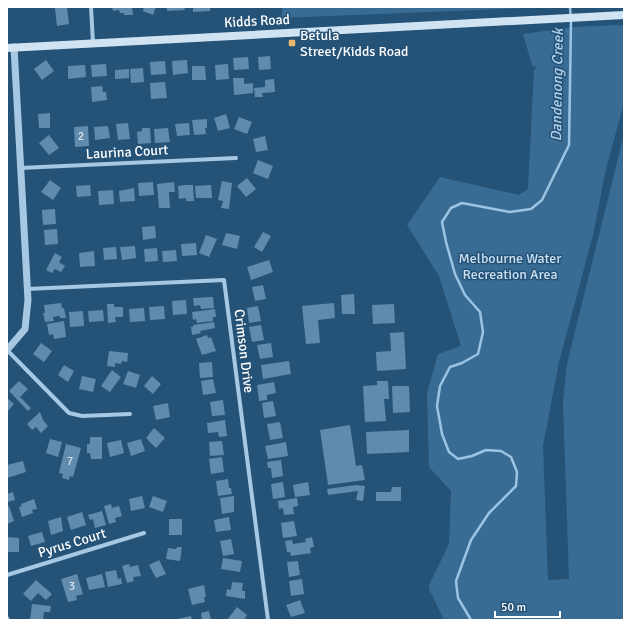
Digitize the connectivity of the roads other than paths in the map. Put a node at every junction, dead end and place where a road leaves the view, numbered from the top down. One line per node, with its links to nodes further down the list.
1 (91, 7): 3 (street)
2 (624, 15): 3 (main road, Kidds Road)
3 (93, 43): 4 (main road, Kidds Road)
4 (10, 47): 6 (street)
5 (236, 158): 6 (street, Laurina Court)
6 (20, 168): 7 (street)
7 (27, 289): 8 (street); 12 (street, Crimson Drive)
8 (7, 350): 9 (street)
9 (130, 414)
10 (144, 533): 11 (street, Pyrus Court)
11 (7, 575)
12 (268, 620)

